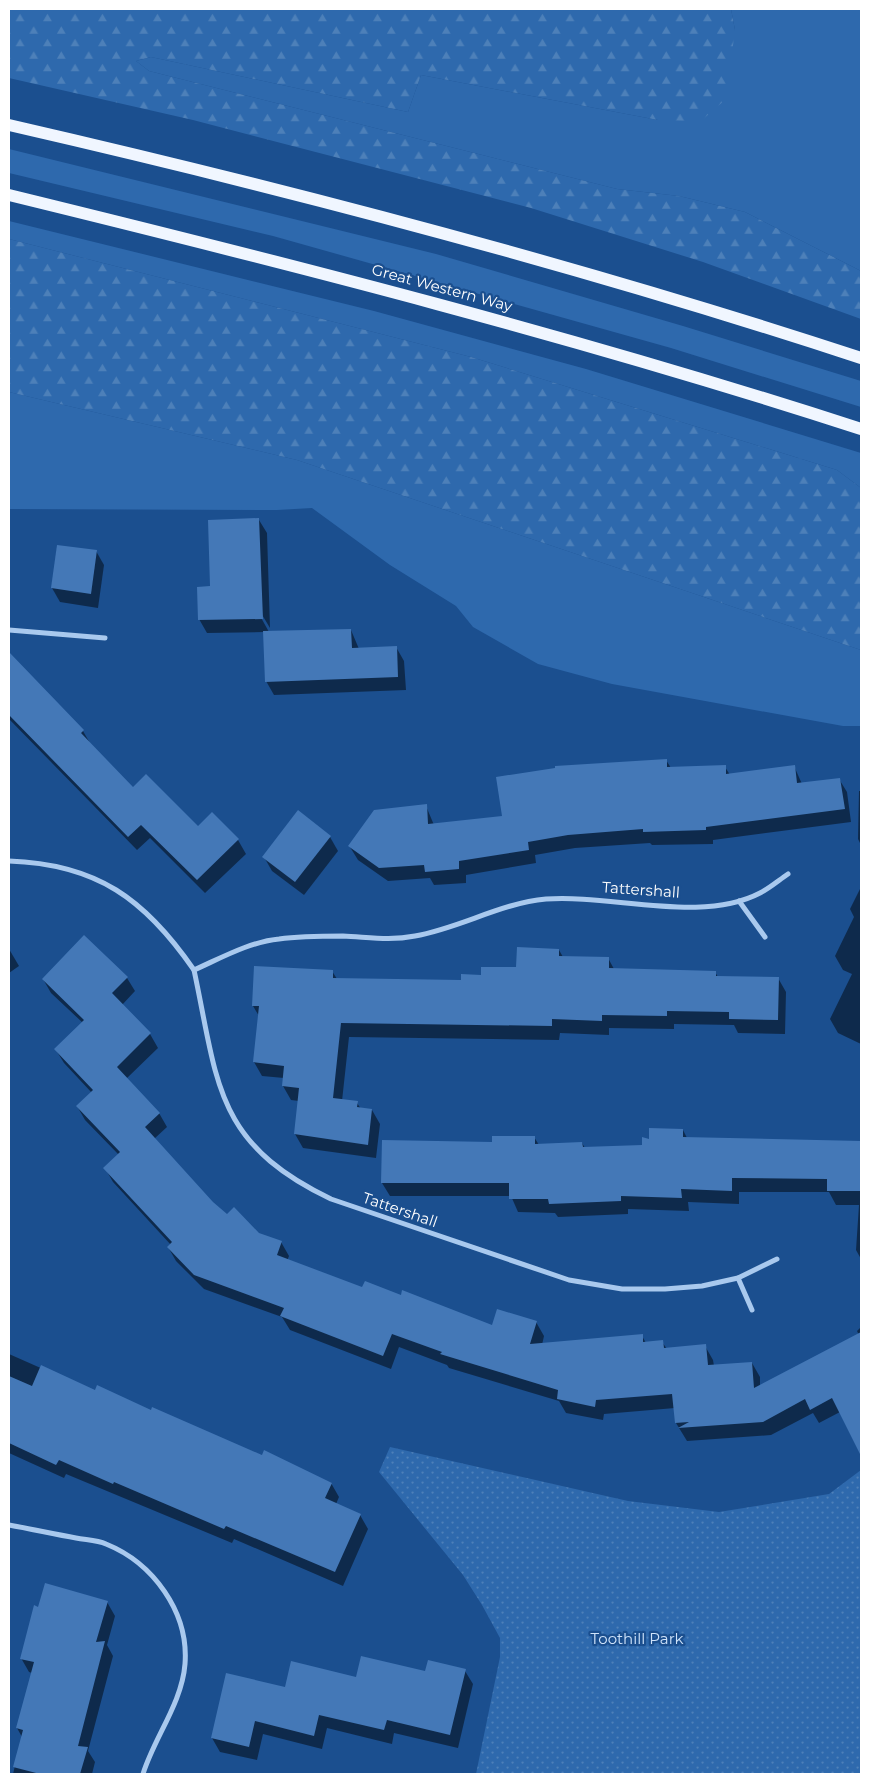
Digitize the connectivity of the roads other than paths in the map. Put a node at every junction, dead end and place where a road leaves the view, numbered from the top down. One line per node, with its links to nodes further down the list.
1 (9, 125): 3 (main road)
2 (9, 195): 4 (main road, Great Western Way)
3 (861, 358)
4 (861, 429)
5 (9, 630): 6 (street)
6 (105, 638)
7 (9, 861): 11 (street, Tattershall)
8 (788, 874): 9 (street, Tattershall)
9 (739, 901): 10 (street); 11 (street, Tattershall)
10 (765, 938)
11 (194, 970): 13 (street, Tattershall)
12 (777, 1259): 13 (street, Tattershall)
13 (738, 1278): 14 (street)
14 (752, 1310)
15 (9, 1525): 16 (street)
16 (143, 1774)

